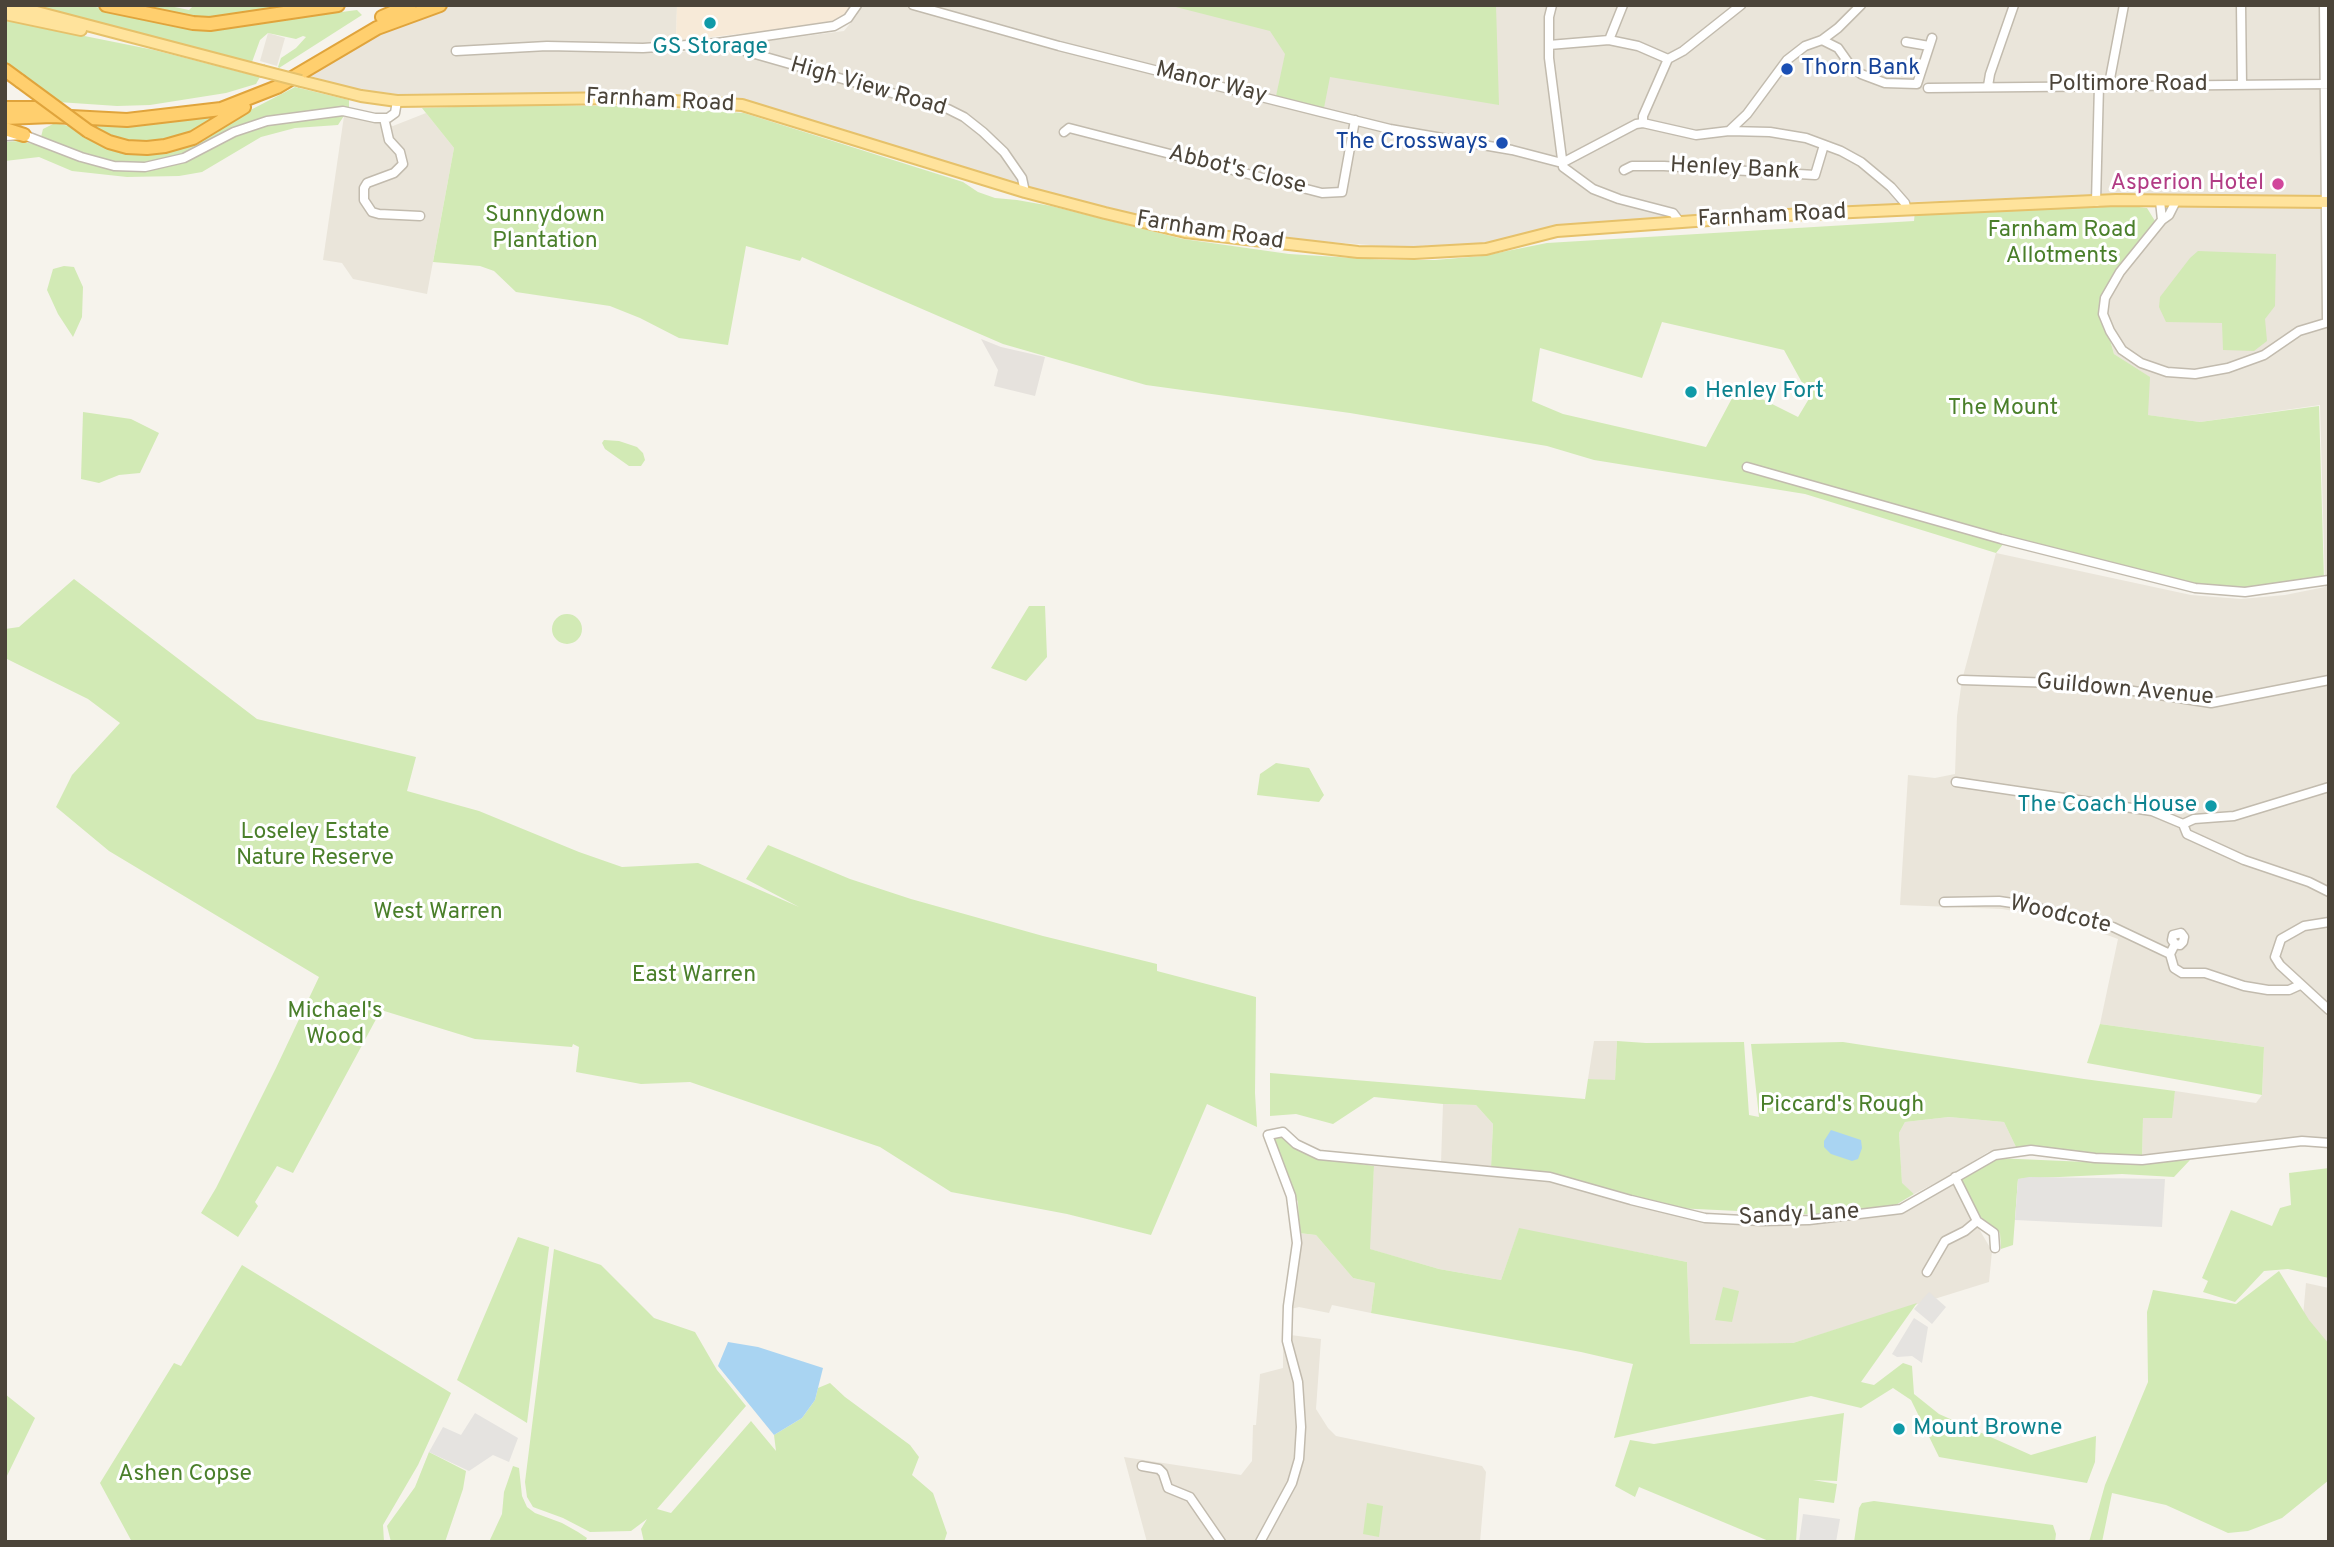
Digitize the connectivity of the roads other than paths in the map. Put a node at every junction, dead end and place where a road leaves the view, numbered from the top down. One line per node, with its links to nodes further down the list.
1 (10, 5): 18 (main road, Farnham Road)
2 (106, 5): 3 (highway)
3 (338, 5)
4 (410, 5): 38 (highway)
5 (440, 5): 35 (highway)
6 (857, 5): 19 (street, High View Road)
7 (913, 5): 42 (street, Manor Way)
8 (1623, 5): 20 (street)
9 (1741, 5): 28 (street)
10 (1861, 5): 17 (street)
11 (2014, 5): 34 (street)
12 (2124, 5): 30 (street)
13 (2241, 5): 33 (street)
14 (2324, 5): 31 (street)
15 (1551, 8): 24 (street)
16 (5, 14): 18 (main road, Farnham Road)
17 (1838, 28): 21 (street); 25 (street)
18 (112, 32): 37 (main road, Farnham Road, bridge)
19 (744, 39): 23 (street, High View Road); 27 (street)
20 (1609, 40): 24 (street); 28 (street)
21 (1822, 40): 25 (street); 39 (street)
22 (1906, 42): 25 (street)
23 (717, 43): 26 (street, High View Road); 27 (street, High View Road)
24 (1549, 45): 51 (street)
25 (1838, 48)
26 (456, 51)
27 (743, 51): 54 (street, High View Road)
28 (1668, 59): 43 (street)
29 (5, 70): 35 (highway, bridge)
30 (2109, 84): 32 (street, Poltimore Road); 33 (street, Poltimore Road)
31 (2326, 84): 33 (street, Poltimore Road); 53 (street)
32 (2099, 85): 34 (street, Poltimore Road); 57 (street)
33 (2242, 85)
34 (1988, 86): 36 (street, Poltimore Road)
35 (278, 88): 40 (highway)
36 (1928, 88)
37 (397, 101): 41 (street); 54 (main road, Farnham Road)
38 (5, 108)
39 (1747, 114): 45 (street); 47 (street)
40 (5, 118)
41 (384, 118): 48 (street); 60 (street)
42 (1355, 120): 46 (street, Abbot's Close); 51 (street, Manor Way)
43 (1643, 123): 45 (street); 51 (street)
44 (5, 129): 48 (highway)
45 (1729, 131): 47 (street)
46 (1064, 132)
47 (1755, 132): 50 (street)
48 (24, 135): 49 (street)
49 (5, 136)
50 (1825, 145): 52 (street, Henley Bank); 59 (street)
51 (1562, 163): 62 (street)
52 (1624, 170)
53 (2327, 170): 58 (street)
54 (1025, 192): 62 (main road, Farnham Road)
55 (2160, 201): 56 (main road, Farnham Road); 57 (main road, Farnham Road); 61 (street)
56 (2176, 201): 58 (main road, Farnham Road); 61 (street)
57 (2096, 202): 59 (main road, Farnham Road)
58 (2327, 202): 63 (street)
59 (1907, 210): 62 (main road, Farnham Road)
60 (420, 216)
61 (2162, 220): 63 (street)
62 (1679, 221)
63 (2328, 322)
64 (1747, 467): 65 (street)
65 (2329, 580)
66 (1962, 680): 67 (street, Guildown Avenue)
67 (2329, 681)
68 (1955, 782): 70 (street)
69 (2329, 787): 70 (street)
70 (2183, 824): 71 (street)
71 (2329, 892)
72 (1944, 902): 75 (street, Woodcote)
73 (2329, 922): 76 (street)
74 (2175, 944): 75 (street)
75 (2170, 954): 76 (street, Woodcote)
76 (2300, 985): 77 (street)
77 (2329, 1010)
78 (2329, 1143): 79 (street, Sandy Lane)
79 (1955, 1177): 80 (street); 85 (street, Sandy Lane)
80 (1976, 1221): 81 (street); 82 (street)
81 (1995, 1248)
82 (1927, 1272)
83 (1142, 1466): 84 (street)
84 (1221, 1542)
85 (1260, 1542)

